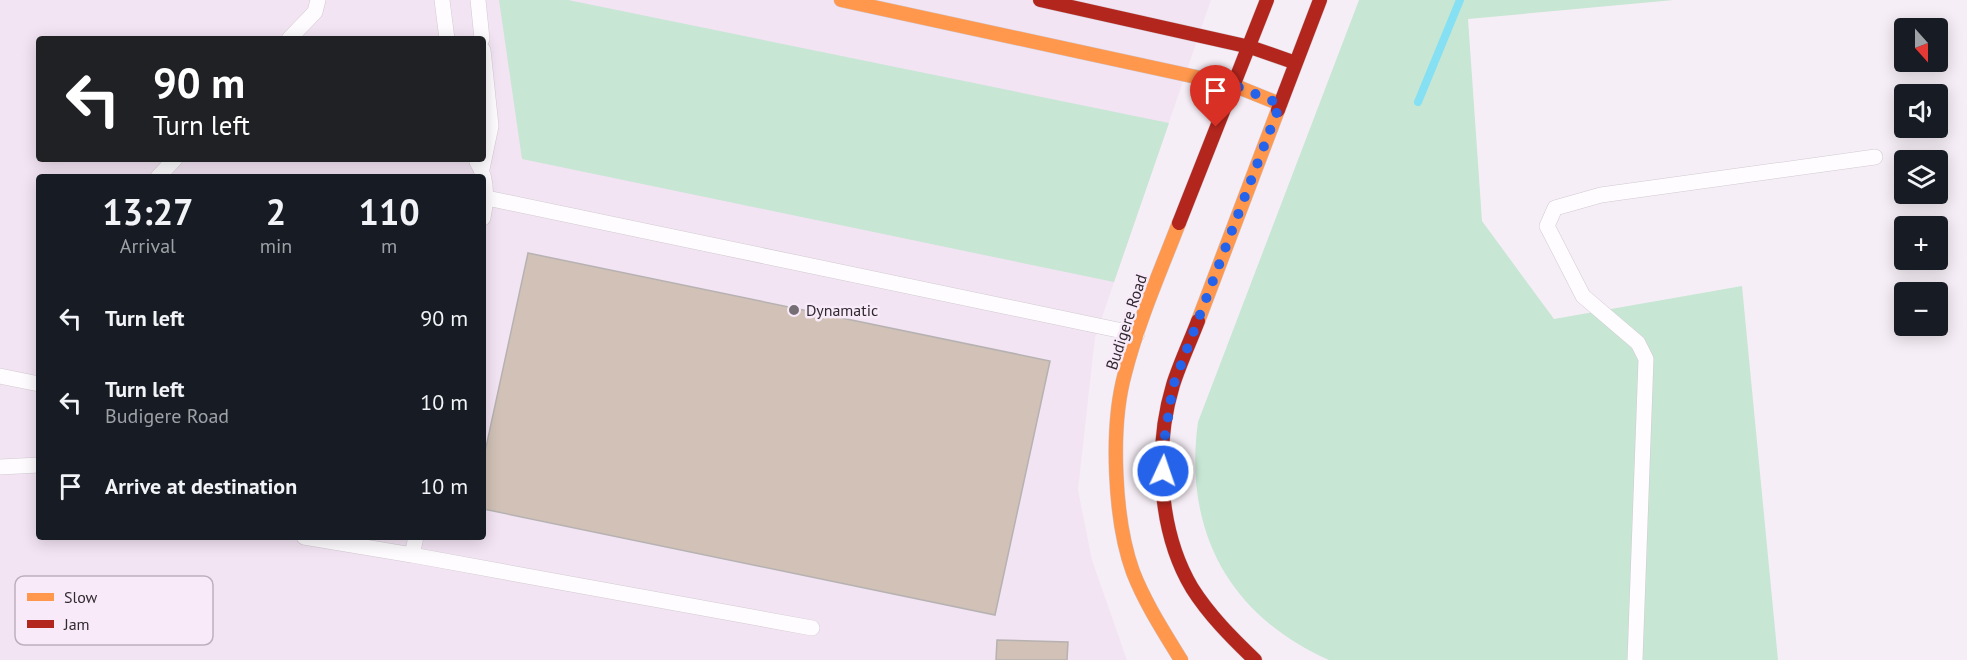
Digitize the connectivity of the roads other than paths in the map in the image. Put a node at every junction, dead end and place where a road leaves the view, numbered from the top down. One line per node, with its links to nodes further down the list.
1 (318, 0): 8 (lane)
2 (442, 0): 9 (lane)
3 (478, 0): 10 (lane)
4 (841, 0): 14 (main road)
5 (1040, 0): 11 (main road)
6 (1267, 0): 11 (main road, Budigere Road)
7 (1320, 0): 12 (main road)
8 (292, 36)
9 (447, 36)
10 (482, 36)
11 (1250, 47): 12 (main road); 14 (main road, Budigere Road)
12 (1296, 63): 15 (main road)
13 (486, 78): 16 (lane)
14 (1233, 85): 15 (main road); 23 (main road, Budigere Road)
15 (1280, 104): 33 (main road)
16 (486, 141)
17 (1875, 157): 34 (lane)
18 (172, 162): 19 (lane)
19 (161, 174)
20 (486, 194): 21 (lane)
21 (487, 198): 22 (lane); 23 (lane)
22 (486, 203)
23 (1137, 334): 32 (main road, Budigere Road)
24 (0, 376): 25 (lane)
25 (36, 383)
26 (36, 465): 27 (lane)
27 (0, 467)
28 (322, 540): 30 (lane)
29 (415, 540): 30 (lane)
30 (412, 555): 31 (lane)
31 (812, 628)
32 (1181, 660)
33 (1255, 660)
34 (1635, 660)

